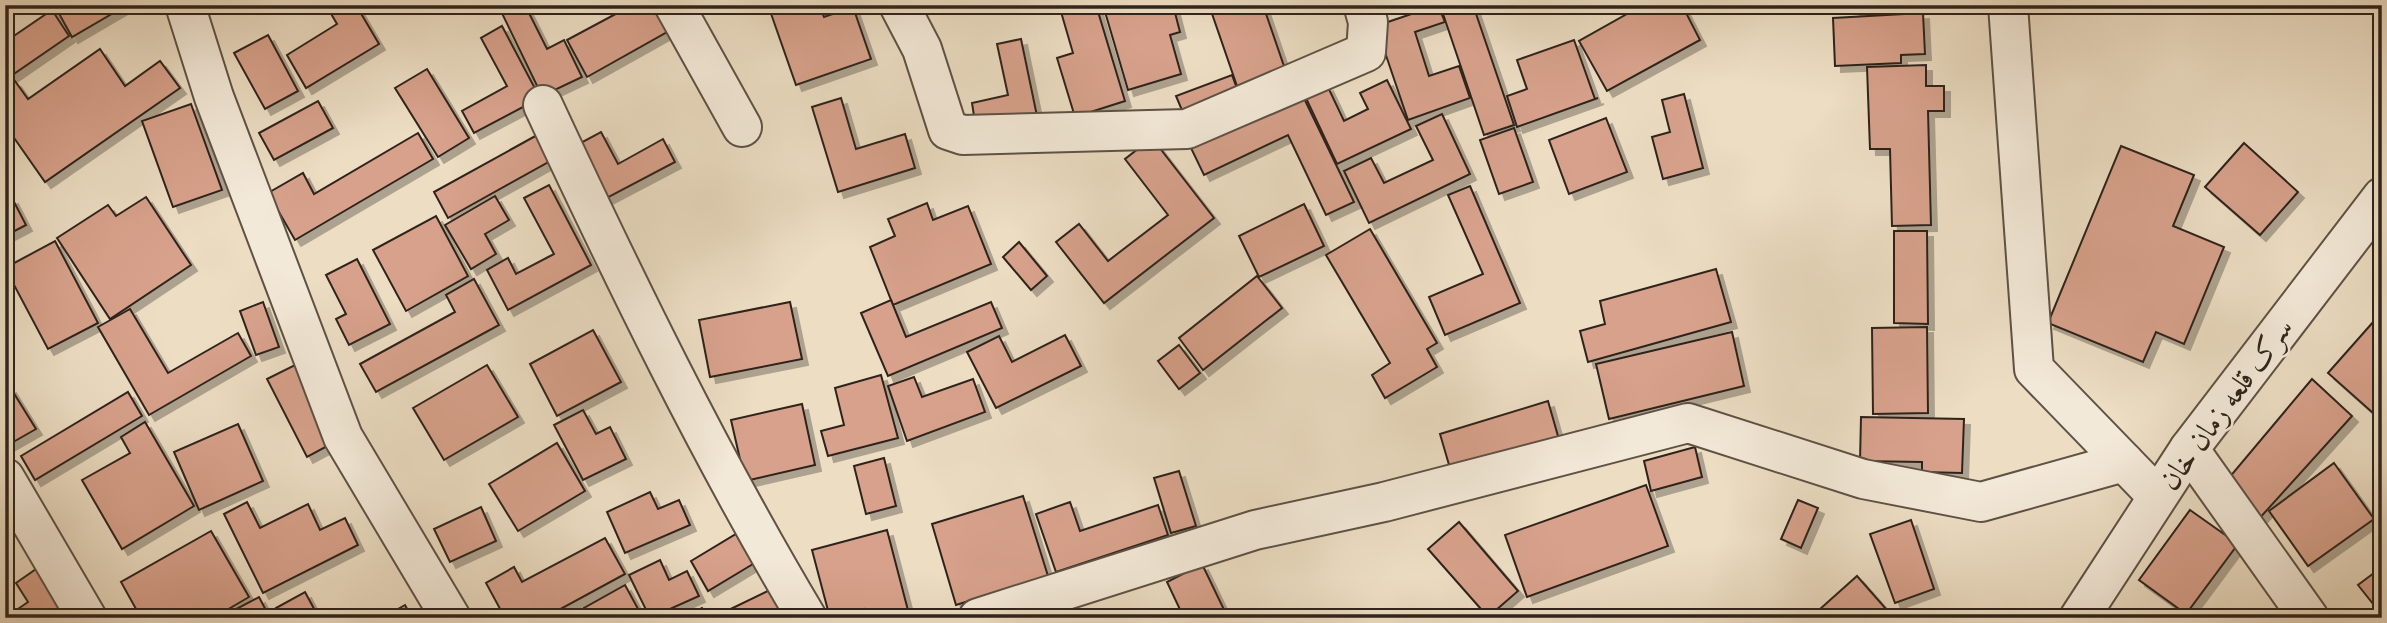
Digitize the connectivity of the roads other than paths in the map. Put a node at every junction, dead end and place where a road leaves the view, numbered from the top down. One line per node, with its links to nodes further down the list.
1 (185, 5): 14 (street)
2 (674, 5): 7 (street)
3 (898, 5): 4 (street)
4 (1368, 5)
5 (2007, 5): 10 (street)
6 (543, 104): 15 (street)
7 (742, 127)
8 (2382, 197): 9 (street, سرک قلعه زمان خان)
9 (2189, 449): 12 (street, سرک قلعه زمان خان); 18 (street)
10 (2124, 462): 12 (street); 16 (street)
11 (5, 478): 13 (street)
12 (2157, 496): 17 (street, سرک قلعه زمان خان)
13 (87, 618)
14 (451, 618)
15 (807, 618)
16 (978, 618)
17 (2080, 618)
18 (2309, 618)

